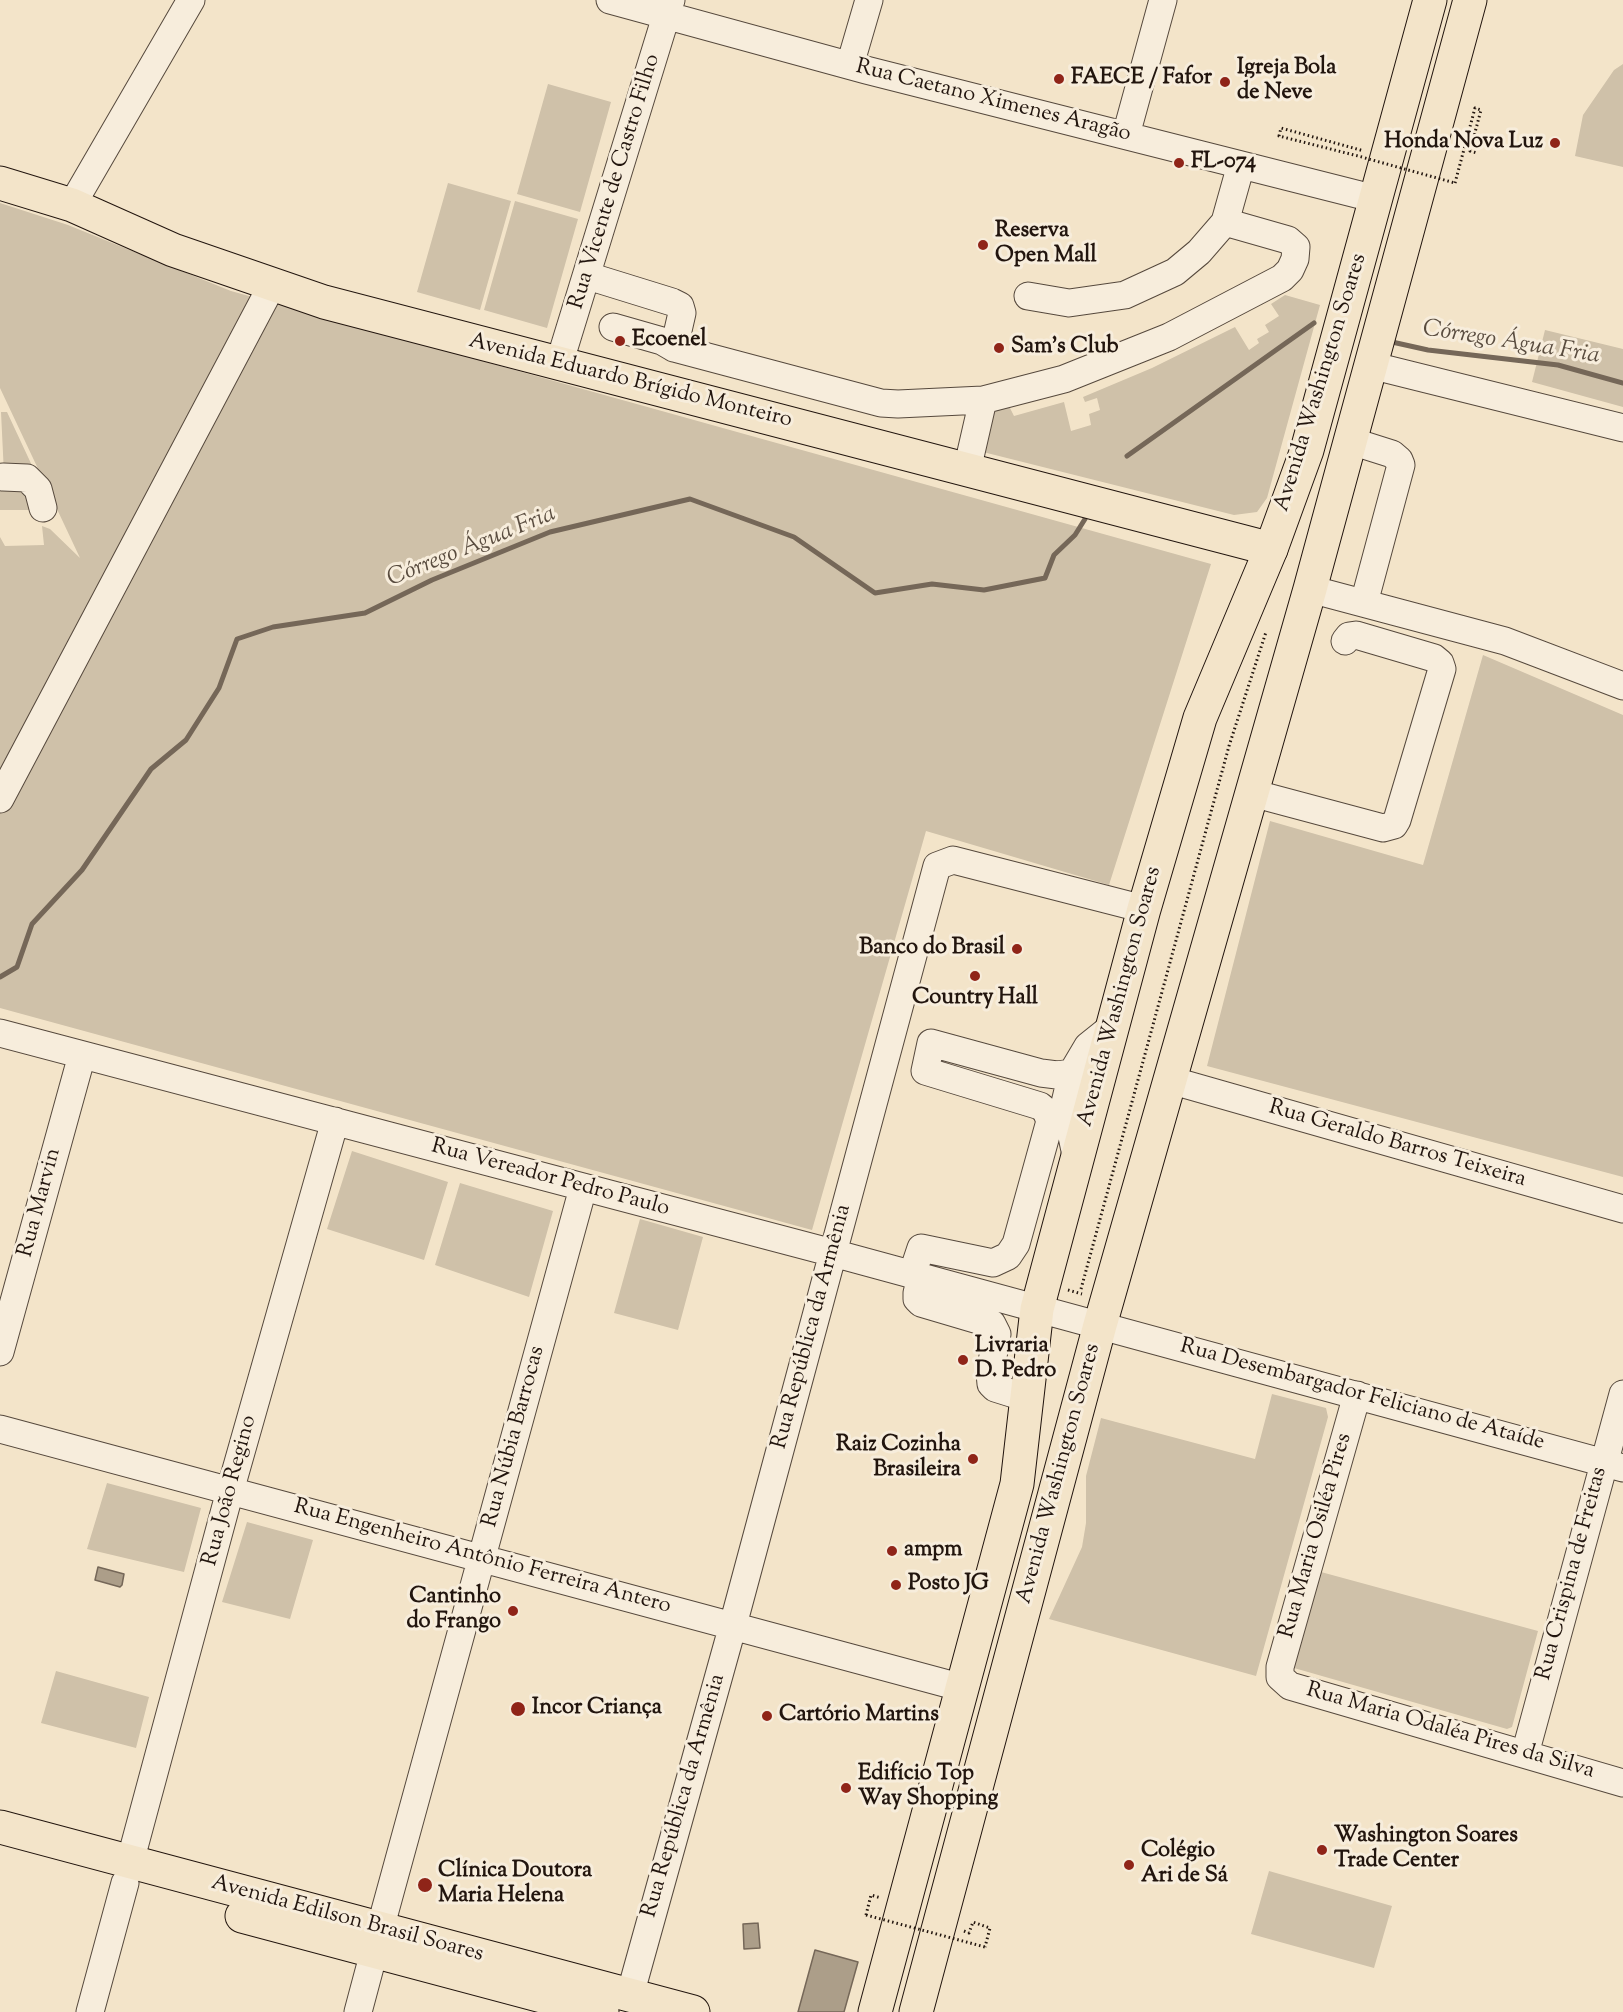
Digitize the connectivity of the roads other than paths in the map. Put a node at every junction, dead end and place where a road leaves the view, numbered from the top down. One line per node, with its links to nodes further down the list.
1 (191, 0): 13 (street)
2 (610, 0): 7 (street, Rua Caetano Ximenes Aragão)
3 (869, 0): 8 (street)
4 (1163, 0): 9 (street)
5 (1430, 0): 12 (main road, Avenida Washington Soares)
6 (1470, 0): 21 (main road, Avenida Washington Soares)
7 (669, 8): 8 (street, Rua Caetano Ximenes Aragão); 15 (street, Rua Vicente de Castro Filho)
8 (850, 65): 9 (street, Rua Caetano Ximenes Aragão)
9 (1126, 135): 10 (street, Rua Caetano Ximenes Aragão)
10 (1241, 165): 12 (street, Rua Caetano Ximenes Aragão); 14 (street)
11 (0, 183): 13 (main road, Avenida Eduardo Brígido Monteiro)
12 (1376, 198): 28 (main road, Avenida Washington Soares)
13 (72, 205): 16 (main road, Avenida Eduardo Brígido Monteiro)
14 (1225, 222): 17 (street); 22 (street)
15 (588, 276): 19 (street); 20 (street, Rua Vicente de Castro Filho)
16 (272, 285): 20 (main road, Avenida Eduardo Brígido Monteiro); 33 (street)
17 (1028, 296)
18 (613, 327): 19 (street)
19 (674, 348): 22 (street)
20 (559, 364): 25 (main road, Avenida Eduardo Brígido Monteiro)
21 (1370, 365): 23 (street); 24 (main road, Avenida Washington Soares)
22 (983, 400): 25 (street)
23 (1623, 428)
24 (1351, 441): 29 (main road, Avenida Washington Soares); 30 (street)
25 (967, 470): 28 (main road, Avenida Eduardo Brígido Monteiro)
26 (3, 477): 27 (street)
27 (43, 508)
28 (1271, 549): 34 (main road, Avenida Washington Soares)
29 (1310, 589): 30 (street); 32 (main road, Avenida Washington Soares)
30 (1370, 604): 31 (street); 32 (street)
31 (1623, 686)
32 (1252, 793): 39 (main road, Avenida Washington Soares)
33 (0, 799)
34 (1144, 909): 35 (main road, Avenida Washington Soares); 46 (street, Rua República da Armênia)
35 (1113, 1026): 38 (street); 43 (main road, Avenida Washington Soares)
36 (0, 1033): 37 (street, Rua Vereador Pedro Paulo)
37 (82, 1055): 42 (street, Rua Vereador Pedro Paulo); 50 (street, Rua Marvin)
38 (1072, 1073): 41 (street); 47 (street)
39 (1170, 1080): 45 (street, Rua Geraldo Barros Teixeira); 49 (main road, Avenida Washington Soares)
40 (1037, 1086): 41 (street)
41 (1065, 1103): 43 (street)
42 (335, 1121): 44 (street, Rua Vereador Pedro Paulo); 56 (street, Rua João Regino)
43 (1077, 1160): 48 (main road, Avenida Washington Soares)
44 (583, 1188): 46 (street, Rua Vereador Pedro Paulo); 57 (street, Rua Núbia Barrocas)
45 (1623, 1209)
46 (833, 1253): 47 (street, Rua Vereador Pedro Paulo); 58 (street, Rua República da Armênia)
47 (916, 1276): 48 (street, Rua Vereador Pedro Paulo); 53 (street)
48 (1049, 1299): 49 (street, Rua Vereador Pedro Paulo); 53 (main road, Avenida Washington Soares)
49 (1096, 1311): 52 (street, Rua Desembargador Feliciano de Ataíde); 73 (main road, Avenida Washington Soares)
50 (0, 1352)
51 (1623, 1394): 55 (street, Rua Crispina de Freitas)
52 (1357, 1395): 55 (street, Rua Desembargador Feliciano de Ataíde); 59 (street, Rua Maria Osiléa Pires)
53 (1027, 1398): 60 (main road, Avenida Washington Soares)
54 (0, 1429): 56 (street, Rua Engenheiro Antônio Ferreira Antero)
55 (1613, 1465): 61 (street, Rua Crispina de Freitas)
56 (230, 1491): 57 (street, Rua Engenheiro Antônio Ferreira Antero); 65 (street, Rua João Regino)
57 (482, 1558): 58 (street, Rua Engenheiro Antônio Ferreira Antero); 66 (street, Rua Núbia Barrocas)
58 (733, 1625): 60 (street, Rua Engenheiro Antônio Ferreira Antero); 67 (street, Rua República da Armênia)
59 (1280, 1677): 61 (street, Rua Maria Odaléa Pires da Silva)
60 (963, 1689): 72 (main road, Avenida Washington Soares)
61 (1525, 1754): 62 (street, Rua Maria Odaléa Pires da Silva)
62 (1623, 1783)
63 (0, 1827): 65 (main road, Avenida Edilson Brasil Soares)
64 (0, 1849): 65 (main road, Avenida Edilson Brasil Soares)
65 (128, 1873): 66 (main road, Avenida Edilson Brasil Soares); 68 (street, Rua João Regino)
66 (377, 1940): 67 (main road, Avenida Edilson Brasil Soares); 69 (street, Rua Núbia Barrocas); 70 (main road, Avenida Edilson Brasil Soares)
67 (630, 1995): 71 (main road, Avenida Edilson Brasil Soares)
68 (90, 2012)
69 (358, 2012)
70 (602, 2012)
71 (693, 2012)
72 (875, 2012)
73 (916, 2012)

